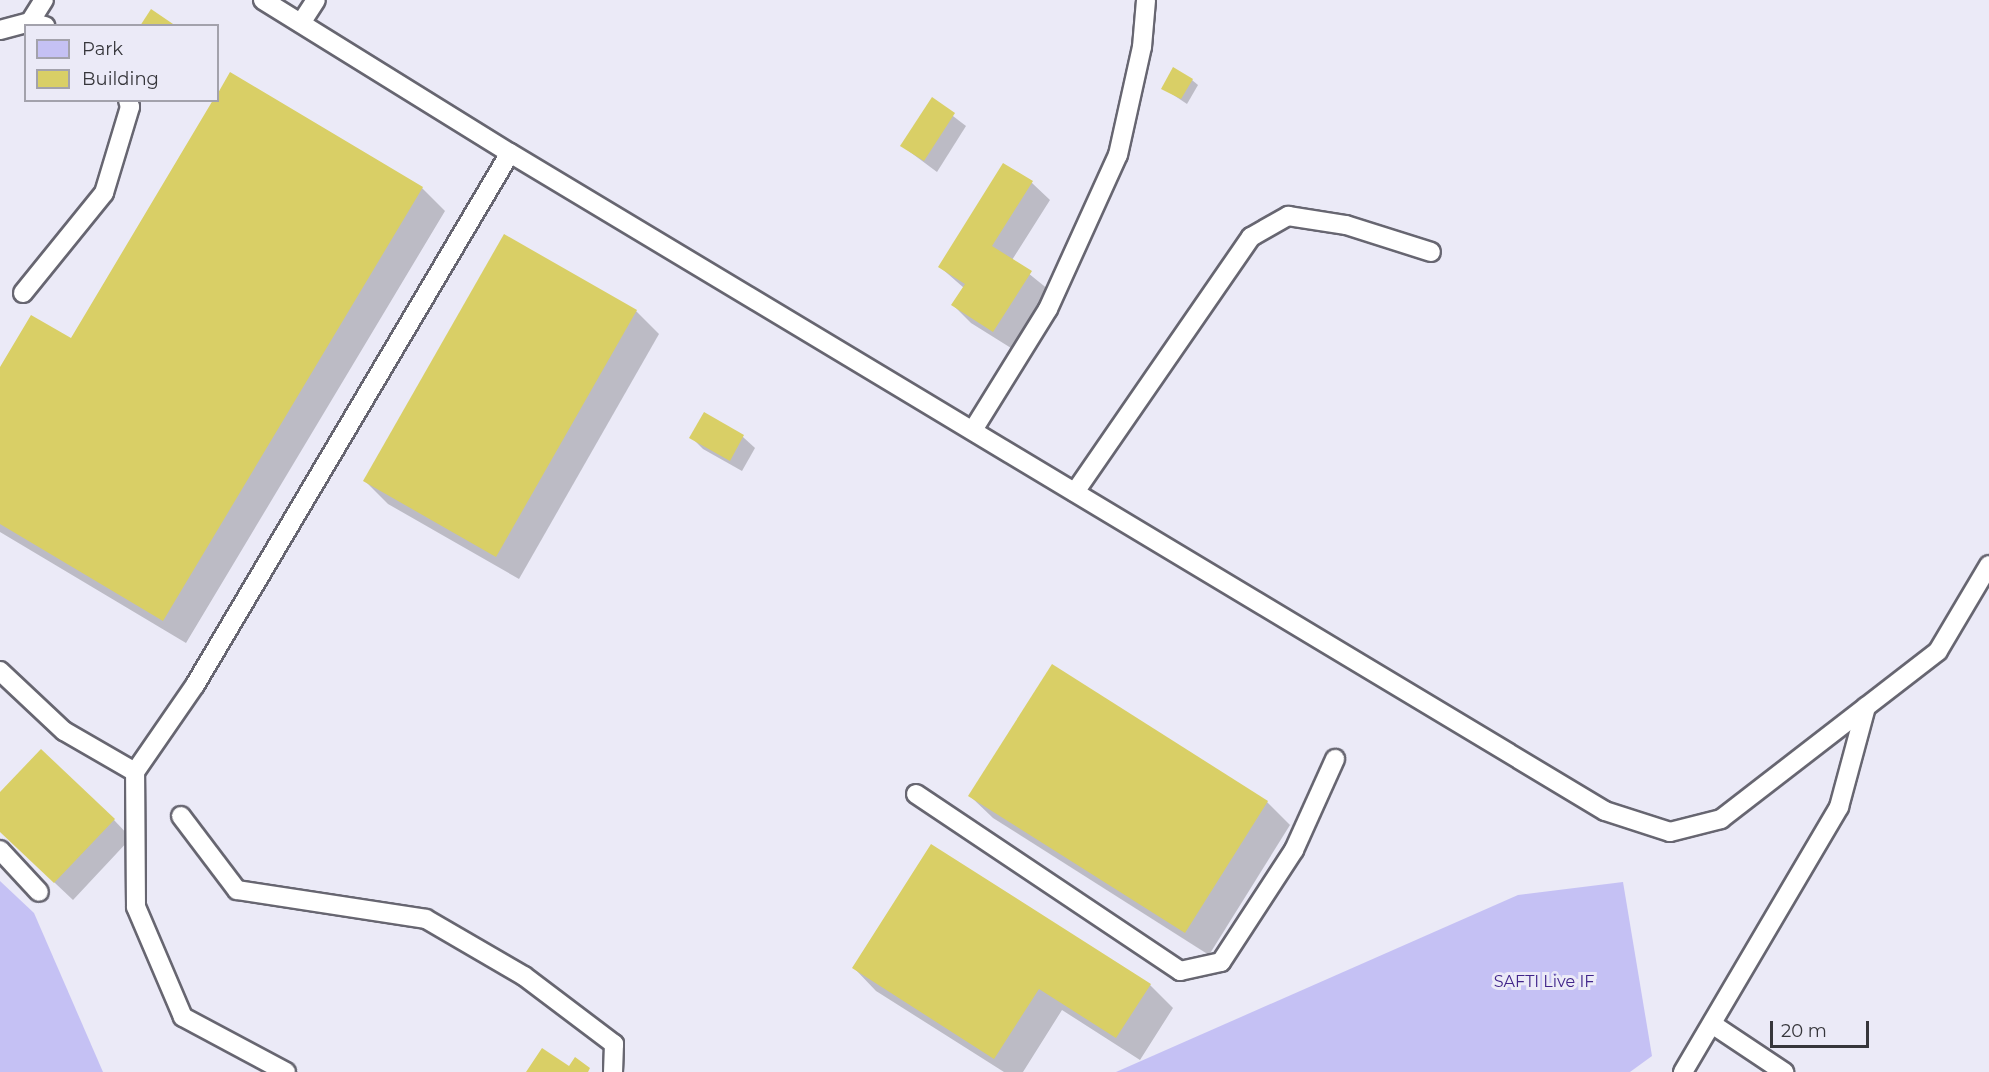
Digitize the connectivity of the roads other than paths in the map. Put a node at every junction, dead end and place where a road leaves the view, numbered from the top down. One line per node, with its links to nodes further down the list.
1 (44, 0): 6 (lane)
2 (263, 0): 5 (lane)
3 (316, 0): 5 (lane)
4 (1146, 0): 13 (lane)
5 (301, 23): 10 (lane)
6 (38, 24)
7 (24, 26): 8 (lane)
8 (0, 30)
9 (129, 102): 12 (lane)
10 (510, 153): 13 (lane); 19 (lane)
11 (1431, 252): 14 (lane)
12 (23, 293)
13 (973, 430): 14 (lane)
14 (1075, 492): 17 (lane)
15 (1989, 565): 17 (lane)
16 (0, 671): 19 (lane)
17 (1866, 707): 24 (lane)
18 (1335, 759): 20 (lane)
19 (135, 772): 25 (lane)
20 (916, 794)
21 (181, 816): 26 (lane)
22 (0, 850): 23 (lane)
23 (39, 892)
24 (1712, 1024): 27 (lane); 28 (lane)
25 (286, 1072)
26 (614, 1072)
27 (1683, 1072)
28 (1784, 1072)

